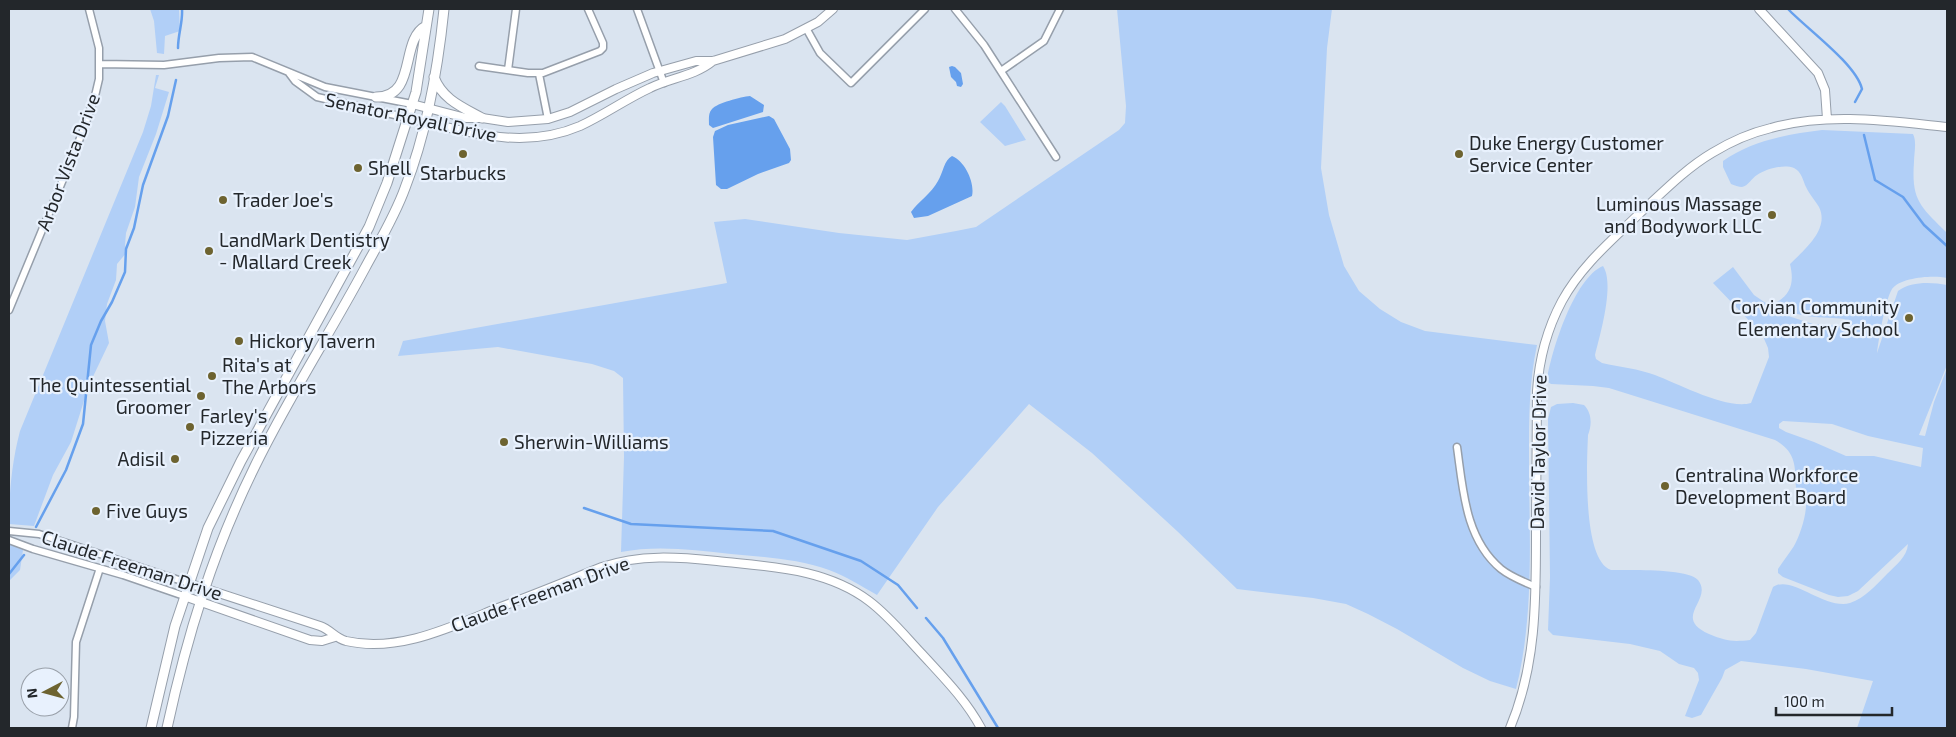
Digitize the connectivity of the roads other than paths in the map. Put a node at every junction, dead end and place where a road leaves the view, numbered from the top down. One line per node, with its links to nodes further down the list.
1 (88, 9): 15 (street, Arbor Vista Drive)
2 (429, 9): 12 (main road)
3 (444, 9): 22 (main road)
4 (516, 9): 17 (street)
5 (588, 9): 21 (street)
6 (637, 9): 18 (street)
7 (833, 9): 13 (street)
8 (925, 9): 13 (street)
9 (955, 9): 19 (street)
10 (1060, 9): 19 (street)
11 (1759, 9): 30 (street)
12 (426, 26): 24 (main road); 25 (main road)
13 (806, 28): 14 (street)
14 (713, 61): 18 (street, Senator Royall Drive); 23 (street, Senator Royall Drive)
15 (100, 64): 20 (street, Senator Royall Drive); 34 (street, Arbor Vista Drive)
16 (479, 66): 17 (street)
17 (508, 70): 21 (street)
18 (660, 71): 23 (street); 29 (street, Senator Royall Drive)
19 (1001, 71): 33 (street)
20 (288, 72): 24 (street, Senator Royall Drive); 27 (street, Senator Royall Drive)
21 (539, 74): 29 (street)
22 (434, 77): 26 (main road); 28 (main road)
23 (664, 82): 31 (street, Senator Royall Drive)
24 (376, 97): 25 (street, Senator Royall Drive)
25 (412, 104): 26 (street, Senator Royall Drive); 27 (main road)
26 (428, 108): 28 (street, Senator Royall Drive); 31 (main road)
27 (408, 118): 31 (street, Senator Royall Drive); 39 (main road)
28 (482, 118): 29 (street, Senator Royall Drive)
29 (548, 119)
30 (1826, 119): 32 (street, David Taylor Drive); 40 (street, David Taylor Drive)
31 (424, 122): 41 (main road)
32 (1947, 127)
33 (1056, 157)
34 (9, 310)
35 (1457, 447): 40 (street)
36 (9, 531): 39 (street, Claude Freeman Drive)
37 (9, 540): 38 (street, Claude Freeman Drive)
38 (100, 568): 42 (street, Claude Freeman Drive); 45 (street)
39 (188, 583): 41 (street, Claude Freeman Drive); 42 (main road)
40 (1536, 587): 49 (street, David Taylor Drive)
41 (204, 588): 43 (main road); 44 (street, Claude Freeman Drive)
42 (184, 596): 43 (street, Claude Freeman Drive); 46 (main road)
43 (199, 602): 44 (street, Claude Freeman Drive); 47 (main road)
44 (336, 637): 48 (street, Claude Freeman Drive)
45 (72, 728)
46 (151, 728)
47 (167, 728)
48 (981, 728)
49 (1510, 728)

